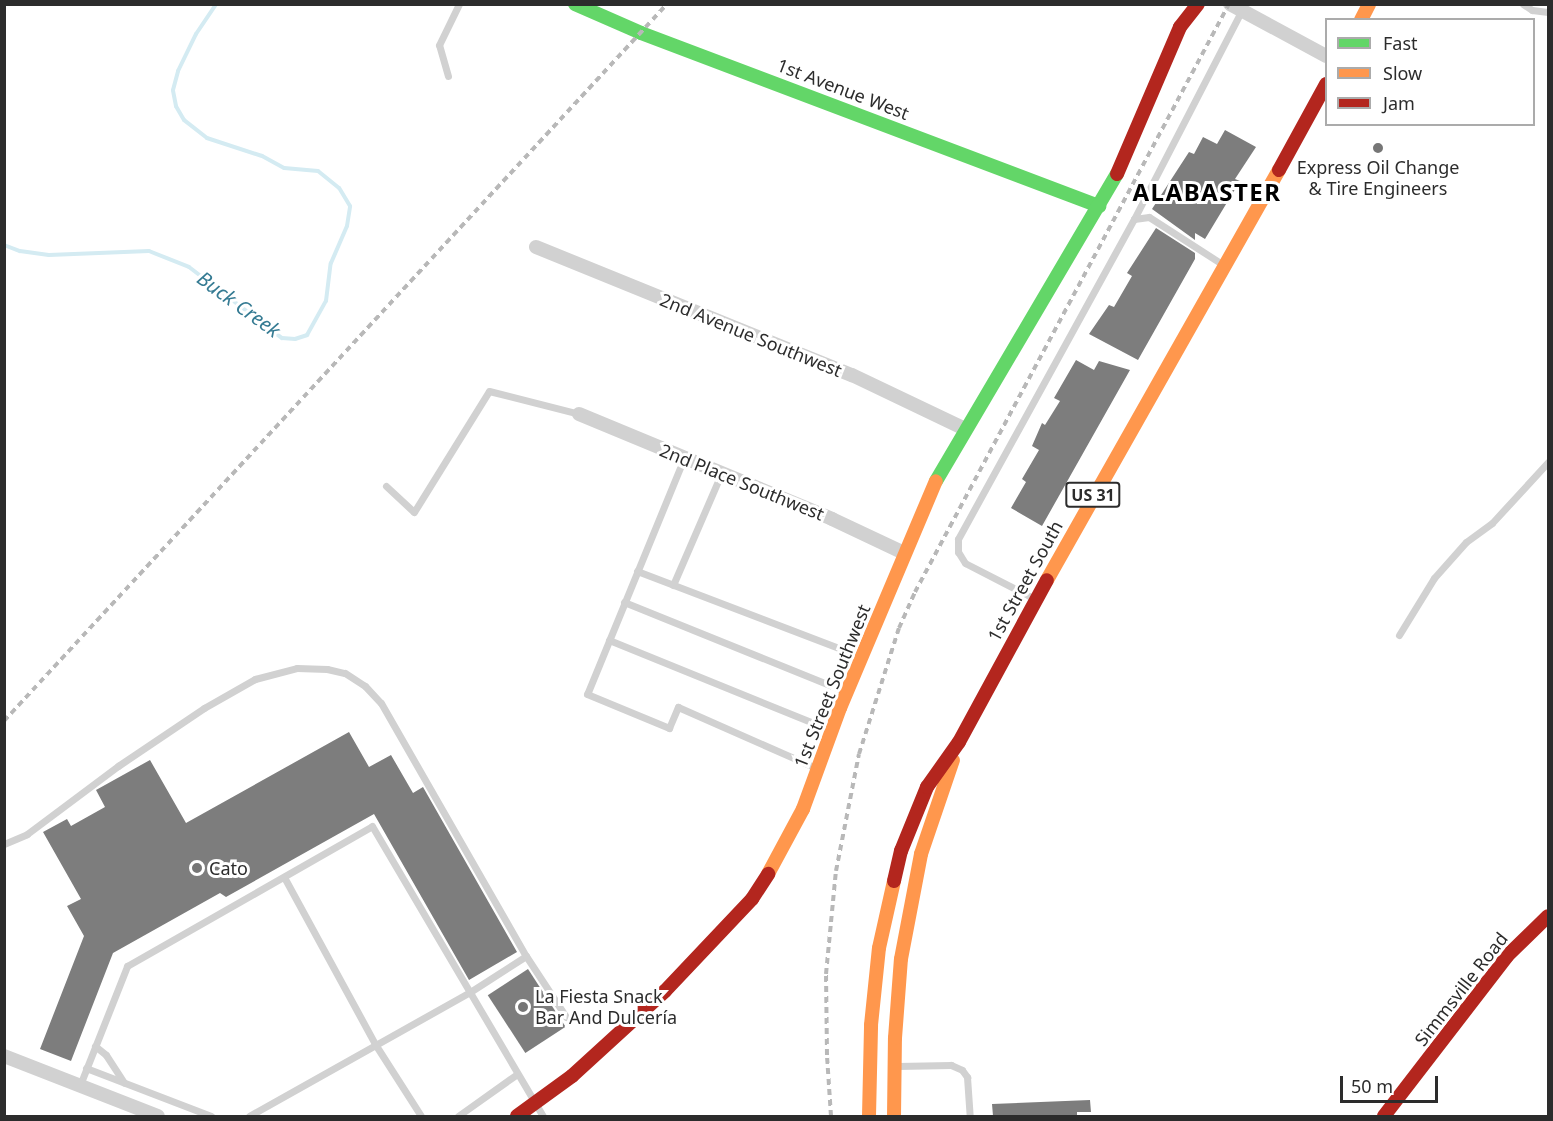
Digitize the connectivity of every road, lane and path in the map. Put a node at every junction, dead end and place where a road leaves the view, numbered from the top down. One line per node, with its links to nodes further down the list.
1 (459, 4): 10 (lane)
2 (575, 4): 12 (street, 1st Avenue West)
3 (1198, 4): 12 (street, 1st Street Southwest)
4 (1369, 4): 8 (street)
5 (1523, 4): 7 (lane)
6 (1239, 6): 9 (street); 13 (lane)
7 (1548, 12)
8 (1362, 18)
9 (1325, 55)
10 (448, 76)
11 (1325, 86): 15 (street, 1st Street South / US 31)
12 (1100, 206): 17 (street, 1st Street Southwest)
13 (1134, 219): 15 (lane); 25 (lane)
14 (536, 247): 17 (street, 2nd Avenue Southwest)
15 (1225, 266): 25 (street, 1st Street South / US 31)
16 (579, 414): 18 (street, 2nd Place Southwest); 21 (lane)
17 (965, 429): 22 (street, 1st Street Southwest)
18 (684, 458): 20 (street, 2nd Place Southwest); 23 (lane)
19 (1548, 462): 27 (lane)
20 (721, 474): 22 (street, 2nd Place Southwest); 24 (lane)
21 (386, 486)
22 (904, 553): 29 (street, 1st Street Southwest)
23 (637, 571): 24 (lane); 26 (lane)
24 (673, 585): 29 (lane)
25 (1036, 599): 32 (street, 1st Street South / US 31)
26 (624, 602): 28 (lane); 30 (lane)
27 (1399, 635)
28 (609, 640): 31 (lane); 33 (lane)
29 (863, 657): 30 (street, 1st Street Southwest)
30 (847, 692): 31 (street, 1st Street Southwest)
31 (831, 730): 33 (street, 1st Street Southwest)
32 (958, 742): 35 (street, 1st Street South / US 31); 36 (street, 1st Street South / US 31)
33 (817, 768): 50 (street, 1st Street Southwest)
34 (4, 844): 39 (lane)
35 (901, 852): 36 (street); 60 (street, 1st Street South / US 31)
36 (920, 860): 45 (street, 1st Street South / US 31)
37 (284, 877): 40 (lane); 42 (lane); 43 (lane)
38 (1548, 916): 63 (street, Simmsville Road)
39 (526, 956): 40 (lane); 41 (lane)
40 (470, 992): 42 (lane); 47 (lane)
41 (566, 1017)
42 (375, 1044): 52 (lane); 56 (lane)
43 (95, 1046): 46 (lane); 48 (lane)
44 (4, 1056): 49 (street)
45 (895, 1066): 61 (street, 1st Street South / US 31); 62 (lane)
46 (86, 1068): 48 (lane); 49 (lane)
47 (517, 1074): 50 (lane); 57 (lane)
48 (124, 1083): 54 (lane)
49 (80, 1085): 51 (street)
50 (536, 1104): 58 (street, 1st Street Southwest); 59 (lane)
51 (133, 1112): 53 (street)
52 (258, 1114): 55 (lane)
53 (158, 1116)
54 (211, 1116)
55 (249, 1116)
56 (420, 1116)
57 (458, 1116)
58 (518, 1116)
59 (543, 1116)
60 (869, 1116)
61 (894, 1116)
62 (970, 1116)
63 (1384, 1116)

